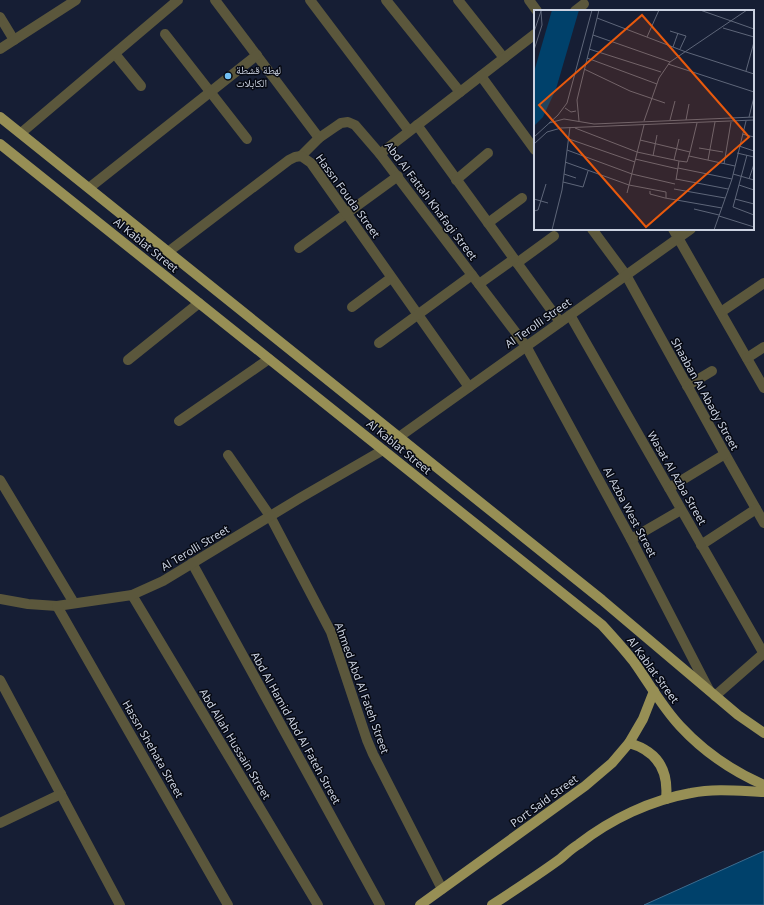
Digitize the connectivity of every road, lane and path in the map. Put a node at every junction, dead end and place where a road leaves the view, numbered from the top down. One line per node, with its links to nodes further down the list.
1 (75, 0): 14 (street)
2 (178, 0): 16 (street)
3 (216, 0): 17 (street, Hassn Fouda Street)
4 (310, 0): 24 (street)
5 (386, 0): 22 (street)
6 (458, 0): 18 (street)
7 (529, 0): 9 (street)
8 (584, 4): 10 (street)
9 (536, 10)
10 (576, 10)
11 (0, 16): 14 (street)
12 (165, 34): 21 (street)
13 (534, 35): 18 (street)
14 (14, 40): 15 (street)
15 (0, 49)
16 (115, 54): 20 (street); 25 (street)
17 (257, 55): 21 (street); 26 (street, Hassn Fouda Street)
18 (504, 58): 19 (street)
19 (481, 76): 22 (street); 29 (street)
20 (141, 86)
21 (210, 92): 27 (street); 35 (street)
22 (460, 92): 24 (street)
23 (0, 117): 25 (main road, Al Kablat Street)
24 (413, 128): 31 (street); 34 (street)
25 (21, 133): 35 (main road, Al Kablat Street)
26 (319, 138): 31 (street, Abd Al Fattah Khafagi Street); 32 (street, Abd Al Fattah Khafagi Street)
27 (247, 139)
28 (0, 144): 51 (main road, Al Kablat Street)
29 (534, 149)
30 (488, 153): 34 (street)
31 (380, 154): 33 (street, Abd Al Fattah Khafagi Street)
32 (301, 156): 37 (street, Hassn Fouda Street); 44 (street, Hassn Fouda Street)
33 (398, 176): 37 (street); 46 (street, Abd Al Fattah Khafagi Street)
34 (456, 180): 38 (street)
35 (89, 188): 44 (main road, Al Kablat Street)
36 (522, 198): 38 (street)
37 (346, 214): 43 (street); 48 (street, Hassn Fouda Street)
38 (488, 223): 45 (street)
39 (593, 230): 47 (street, Shaaban Al Abady Street)
40 (687, 230): 41 (street, Al Terolli Street)
41 (676, 233): 47 (street, Al Terolli Street); 53 (street)
42 (554, 236): 45 (street)
43 (299, 248)
44 (168, 252): 68 (main road, Al Kablat Street)
45 (515, 261): 50 (street); 56 (street)
46 (472, 275): 50 (street, Abd Al Fattah Khafagi Street); 54 (street)
47 (626, 275): 55 (street, Al Terolli Street); 64 (street, Shaaban Al Abady Street)
48 (392, 278): 52 (street); 54 (street, Hassn Fouda Street)
49 (764, 283): 53 (street)
50 (479, 284): 58 (street, Abd Al Fattah Khafagi Street)
51 (199, 303): 61 (main road, Al Kablat Street); 62 (street)
52 (352, 307)
53 (721, 312): 60 (street)
54 (417, 315): 57 (street); 65 (street, Hassn Fouda Street)
55 (570, 315): 56 (street, Al Terolli Street); 73 (street, Wasat Al Azba Street)
56 (560, 322): 58 (street, Al Terolli Street)
57 (379, 343)
58 (526, 346): 65 (street, Al Terolli Street); 78 (street, Al Azba West Street)
59 (764, 347): 60 (street)
60 (747, 358): 66 (street)
61 (270, 359): 67 (street); 69 (main road, Al Kablat Street)
62 (128, 360)
63 (712, 371): 64 (street)
64 (687, 386): 70 (street, Shaaban Al Abady Street)
65 (469, 387): 68 (street, Al Terolli Street)
66 (764, 388)
67 (179, 421)
68 (399, 437): 88 (main road, Al Kablat Street)
69 (383, 450): 76 (street, Al Terolli Street); 87 (main road, Al Kablat Street)
70 (725, 454): 73 (street); 74 (street, Shaaban Al Abady Street)
71 (228, 455): 76 (street, Ahmed Abd Al Fateh Street)
72 (0, 480): 83 (street)
73 (669, 488): 75 (street, Wasat Al Azba Street)
74 (756, 509): 77 (street, Shaaban Al Abady Street); 79 (street)
75 (681, 510): 78 (street); 79 (street, Wasat Al Azba Street)
76 (270, 516): 80 (street, Al Terolli Street); 96 (street, Ahmed Abd Al Fateh Street)
77 (764, 523)
78 (631, 539): 88 (street, Al Azba West Street)
79 (701, 545): 85 (street, Wasat Al Azba Street)
80 (192, 563): 81 (street, Al Terolli Street); 100 (street, Abd Al Hamid Abd Al Fateh Street)
81 (132, 595): 83 (street, Al Terolli Street); 99 (street, Abd Allah Hussain Street)
82 (0, 599): 84 (street, Al Terolli Street)
83 (74, 603): 84 (street, Al Terolli Street)
84 (57, 606): 98 (street, Hassn Shehata Street)
85 (764, 653): 88 (street)
86 (0, 680): 93 (street)
87 (654, 692): 90 (main road, Port Said Street); 91 (main road, Al Kablat Street)
88 (713, 694): 89 (main road, Al Kablat Street)
89 (764, 733)
90 (629, 743): 94 (main road); 96 (main road, Port Said Street)
91 (764, 785)
92 (764, 792): 94 (main road)
93 (61, 794): 95 (street); 97 (street)
94 (666, 799): 102 (main road)
95 (0, 823)
96 (442, 889): 101 (main road, Port Said Street)
97 (120, 905)
98 (228, 905)
99 (318, 905)
100 (380, 905)
101 (420, 905)
102 (492, 905)

